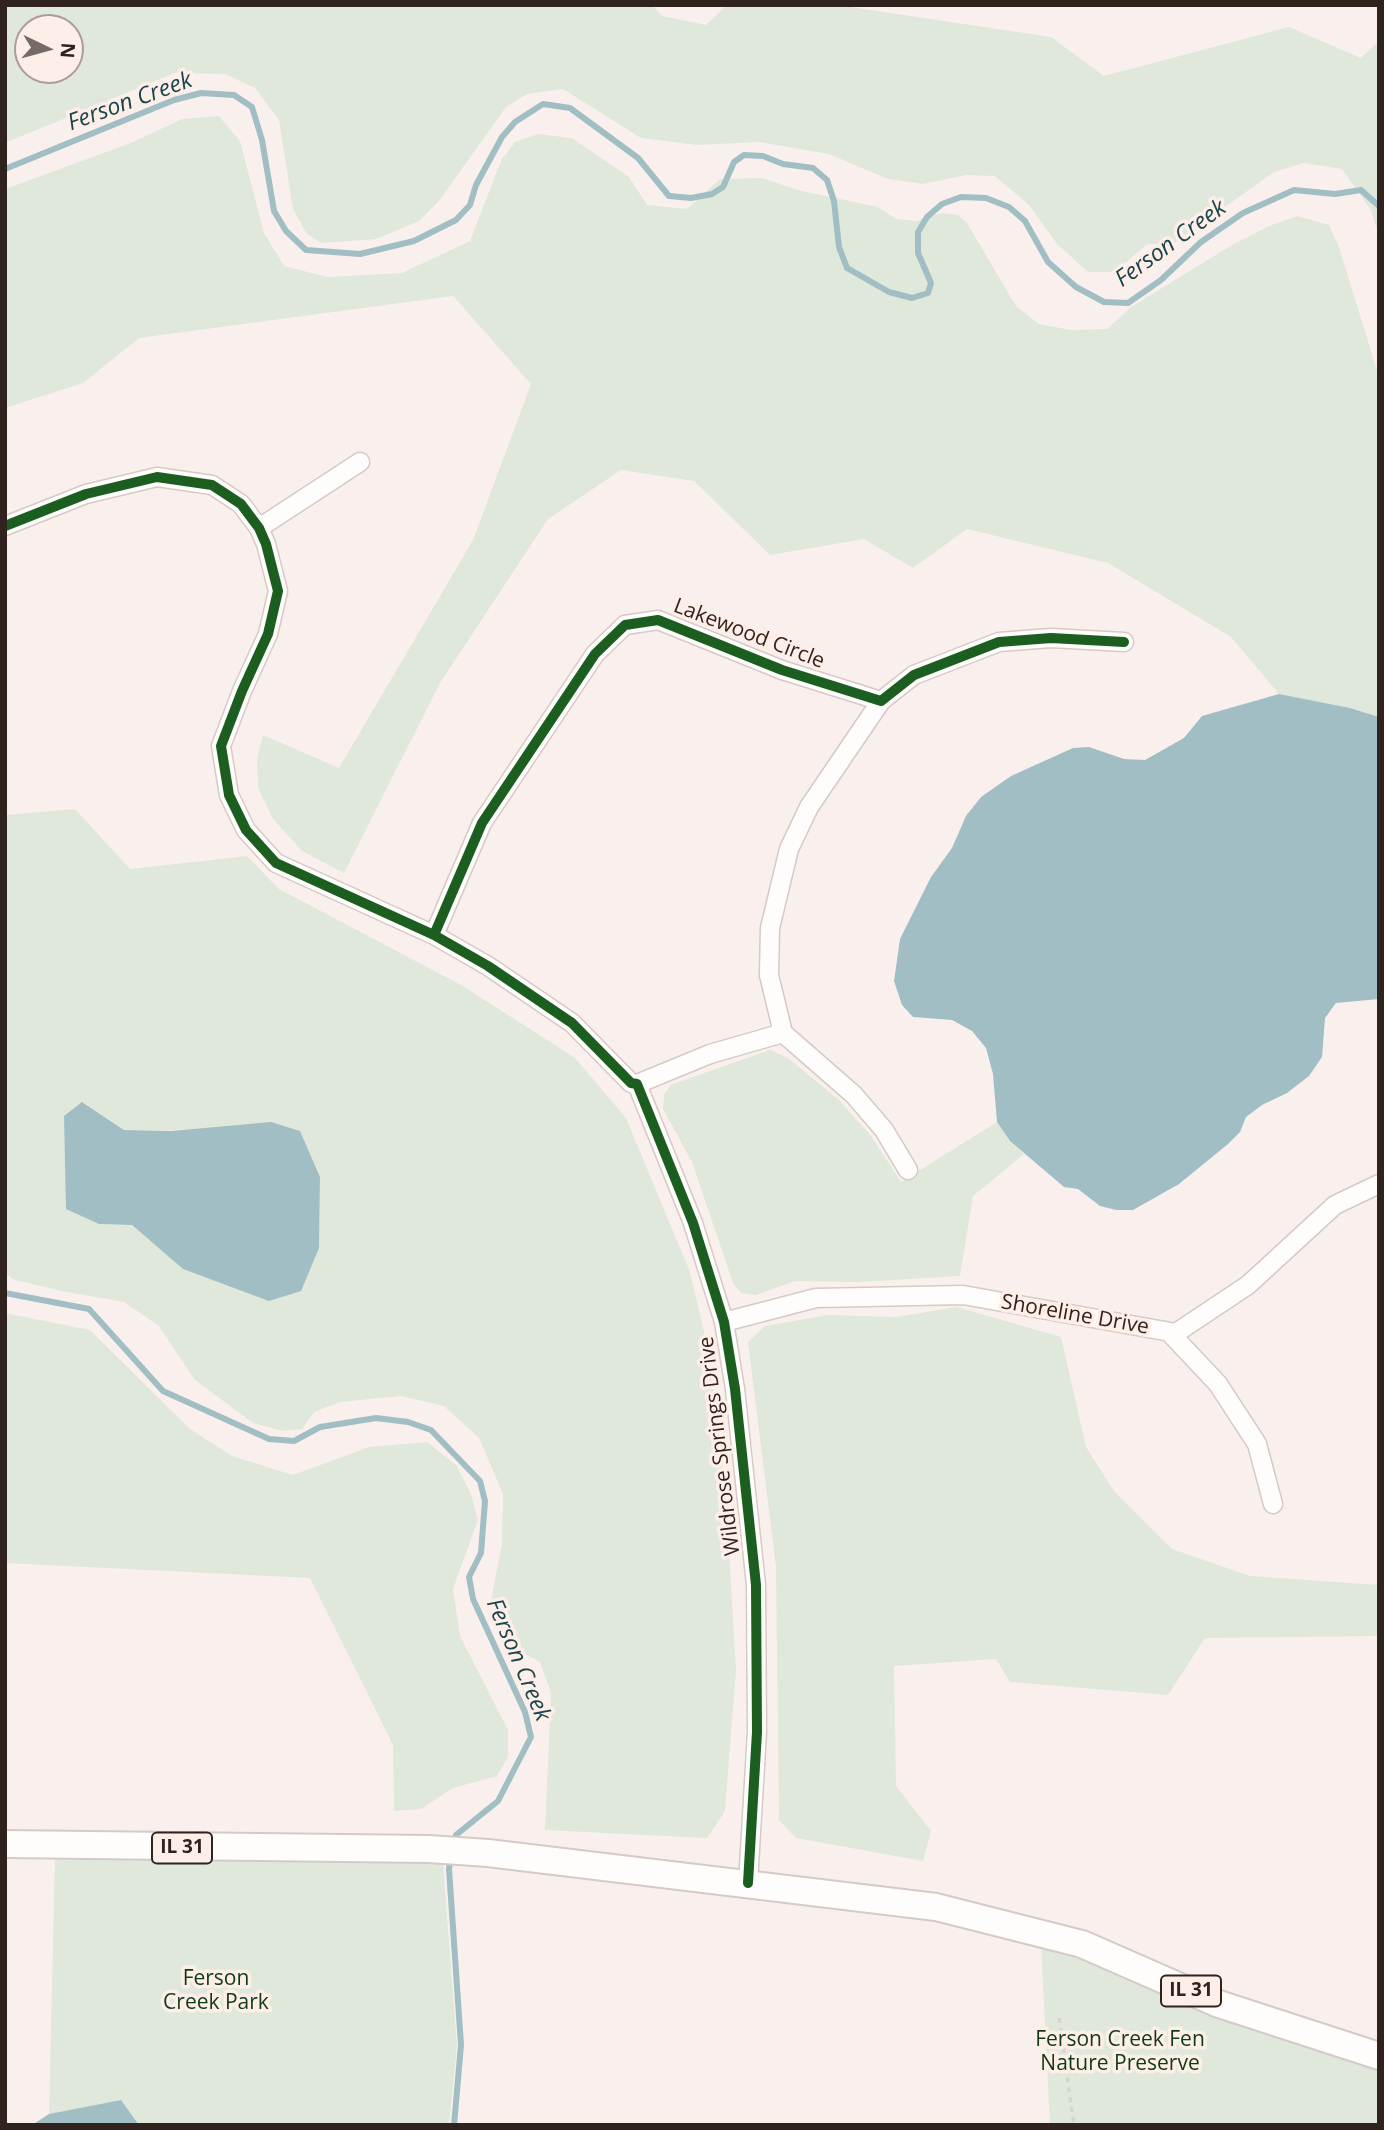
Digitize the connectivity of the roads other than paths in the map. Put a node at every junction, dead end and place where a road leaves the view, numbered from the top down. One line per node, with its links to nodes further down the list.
1 (360, 462): 3 (street)
2 (5, 526): 3 (street, Wildrose Springs Drive)
3 (259, 528): 6 (street, Wildrose Springs Drive)
4 (1124, 642): 5 (street)
5 (881, 701): 6 (street, Lakewood Circle); 7 (street)
6 (434, 935): 8 (street, Wildrose Springs Drive)
7 (783, 1033): 8 (street); 9 (street)
8 (637, 1084): 11 (street, Wildrose Springs Drive)
9 (908, 1170)
10 (1378, 1186): 12 (street, Shoreline Drive)
11 (724, 1322): 12 (street, Shoreline Drive); 15 (street, Wildrose Springs Drive)
12 (1170, 1333): 13 (street)
13 (1273, 1504)
14 (5, 1844): 15 (main road, IL 31)
15 (748, 1884): 16 (main road, IL 31)
16 (1379, 2056)

